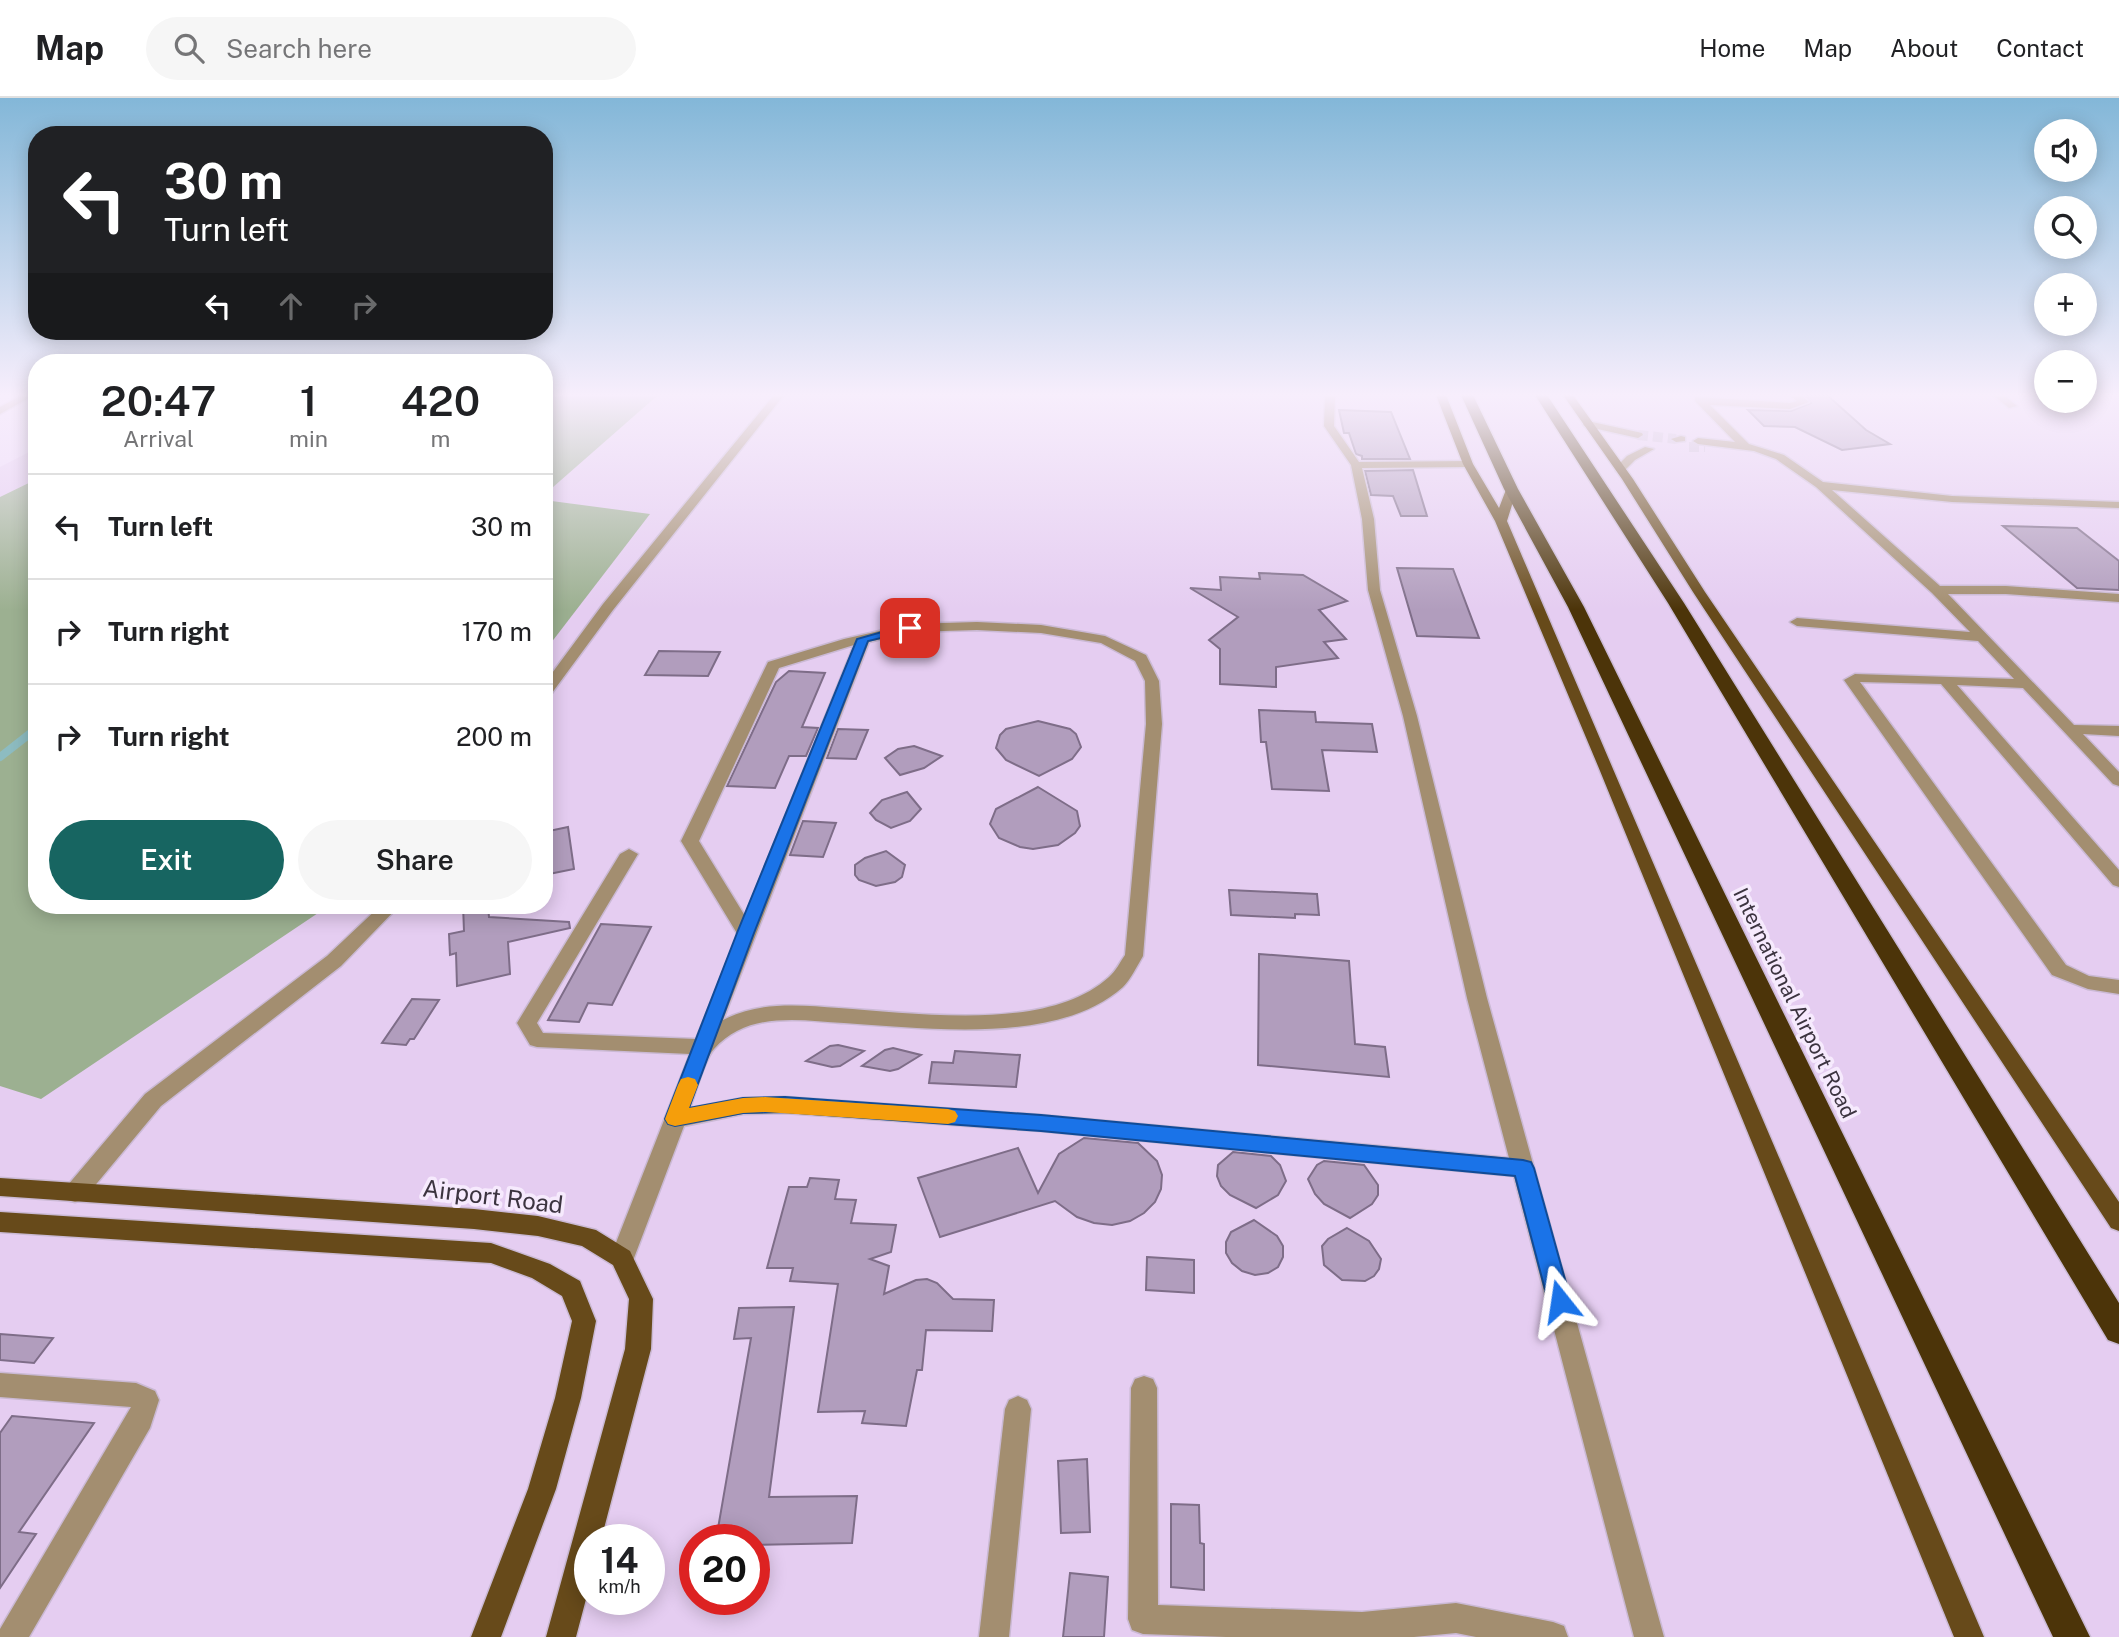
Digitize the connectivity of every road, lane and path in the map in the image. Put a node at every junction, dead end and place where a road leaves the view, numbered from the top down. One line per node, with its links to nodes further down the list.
1 (1356, 466): 34 (street)
2 (721, 467): 21 (street)
3 (1470, 467): 14 (main road)
4 (1500, 467): 10 (highway, International Airport Road)
5 (1587, 467): 12 (highway)
6 (1622, 467): 8 (street)
7 (1794, 467): 9 (street)
8 (1620, 469): 13 (main road)
9 (1820, 485): 11 (street); 15 (street)
10 (1511, 489): 14 (main road); 51 (highway, International Airport Road)
11 (2119, 505)
12 (1616, 513): 13 (main road); 40 (highway)
13 (1649, 514): 37 (main road)
14 (1501, 521): 50 (main road)
15 (1937, 590): 16 (street); 18 (street)
16 (2119, 598)
17 (1797, 622): 18 (street)
18 (1979, 637): 22 (street)
19 (863, 639): 30 (street); 30 (street); 32 (street)
20 (1945, 680): 22 (street); 28 (street); 31 (street)
21 (553, 682)
22 (2024, 684): 23 (street)
23 (2068, 729): 24 (street); 26 (street)
24 (2111, 731): 25 (street)
25 (2119, 746)
26 (2119, 781)
27 (629, 854): 32 (street)
28 (2119, 881)
29 (382, 914): 36 (street)
30 (746, 933): 32 (street)
31 (2119, 988)
32 (703, 1047): 33 (street)
33 (675, 1119): 34 (street); 39 (street)
34 (1523, 1168): 49 (street)
35 (0, 1187): 36 (main road, Airport Road)
36 (75, 1193): 39 (main road, Airport Road)
37 (2119, 1221)
38 (0, 1222): 45 (main road)
39 (622, 1258): 46 (main road)
40 (2119, 1330)
41 (0, 1385): 44 (street)
42 (1144, 1388): 48 (street)
43 (1018, 1409): 47 (street)
44 (12, 1637)
45 (486, 1637)
46 (561, 1637)
47 (994, 1637)
48 (1553, 1637)
49 (1649, 1637)
50 (1969, 1637)
51 (2072, 1637)

